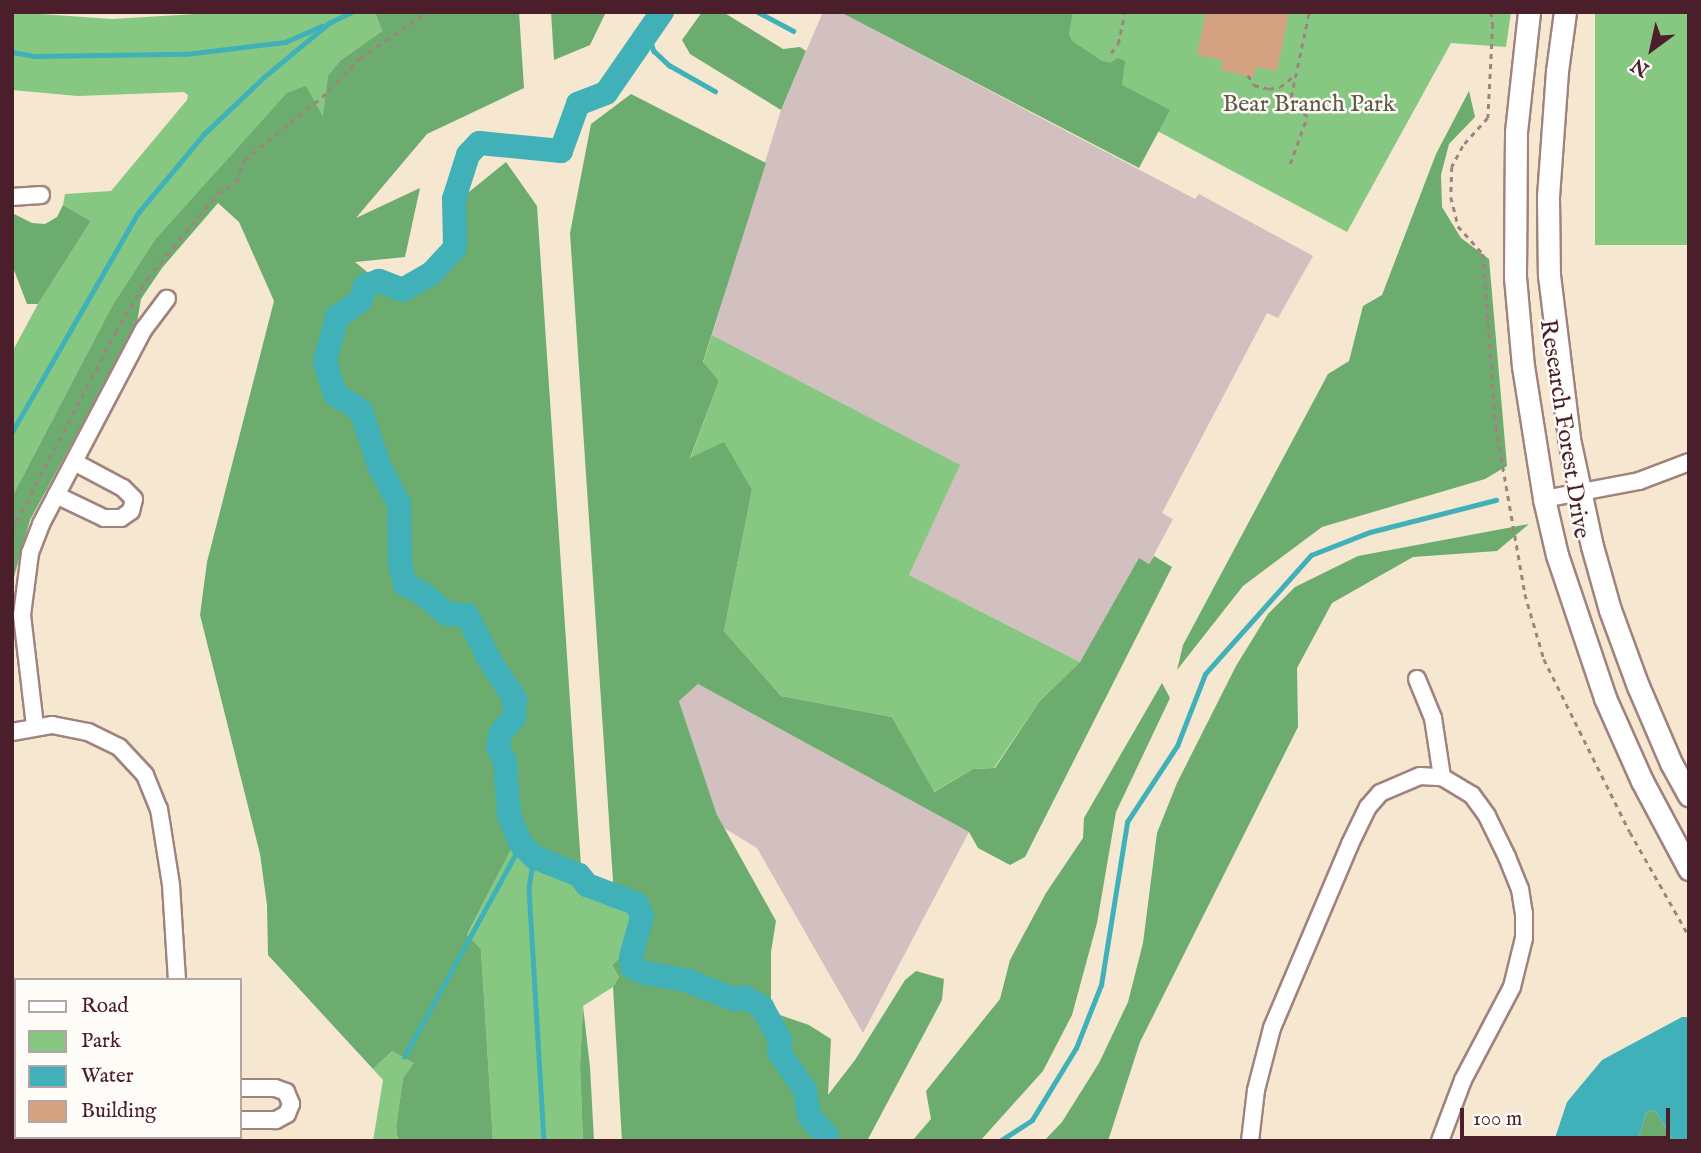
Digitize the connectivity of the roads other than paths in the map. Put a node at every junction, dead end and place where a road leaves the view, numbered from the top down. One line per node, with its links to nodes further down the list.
1 (1529, 12): 10 (main road, Research Forest Drive)
2 (1565, 12): 8 (main road, Research Forest Drive)
3 (41, 195): 4 (street)
4 (12, 197)
5 (167, 299): 6 (street)
6 (74, 462): 9 (street); 9 (street)
7 (1689, 462): 8 (street)
8 (1580, 493): 10 (street); 15 (main road, Research Forest Drive)
9 (56, 495): 12 (street)
10 (1544, 499): 16 (main road, Research Forest Drive)
11 (1417, 680): 14 (street)
12 (35, 726): 13 (street); 17 (street)
13 (12, 732)
14 (1442, 776): 20 (street); 21 (street)
15 (1689, 795)
16 (1689, 869)
17 (177, 978)
18 (242, 1088): 19 (street)
19 (242, 1120)
20 (1250, 1141)
21 (1440, 1141)

